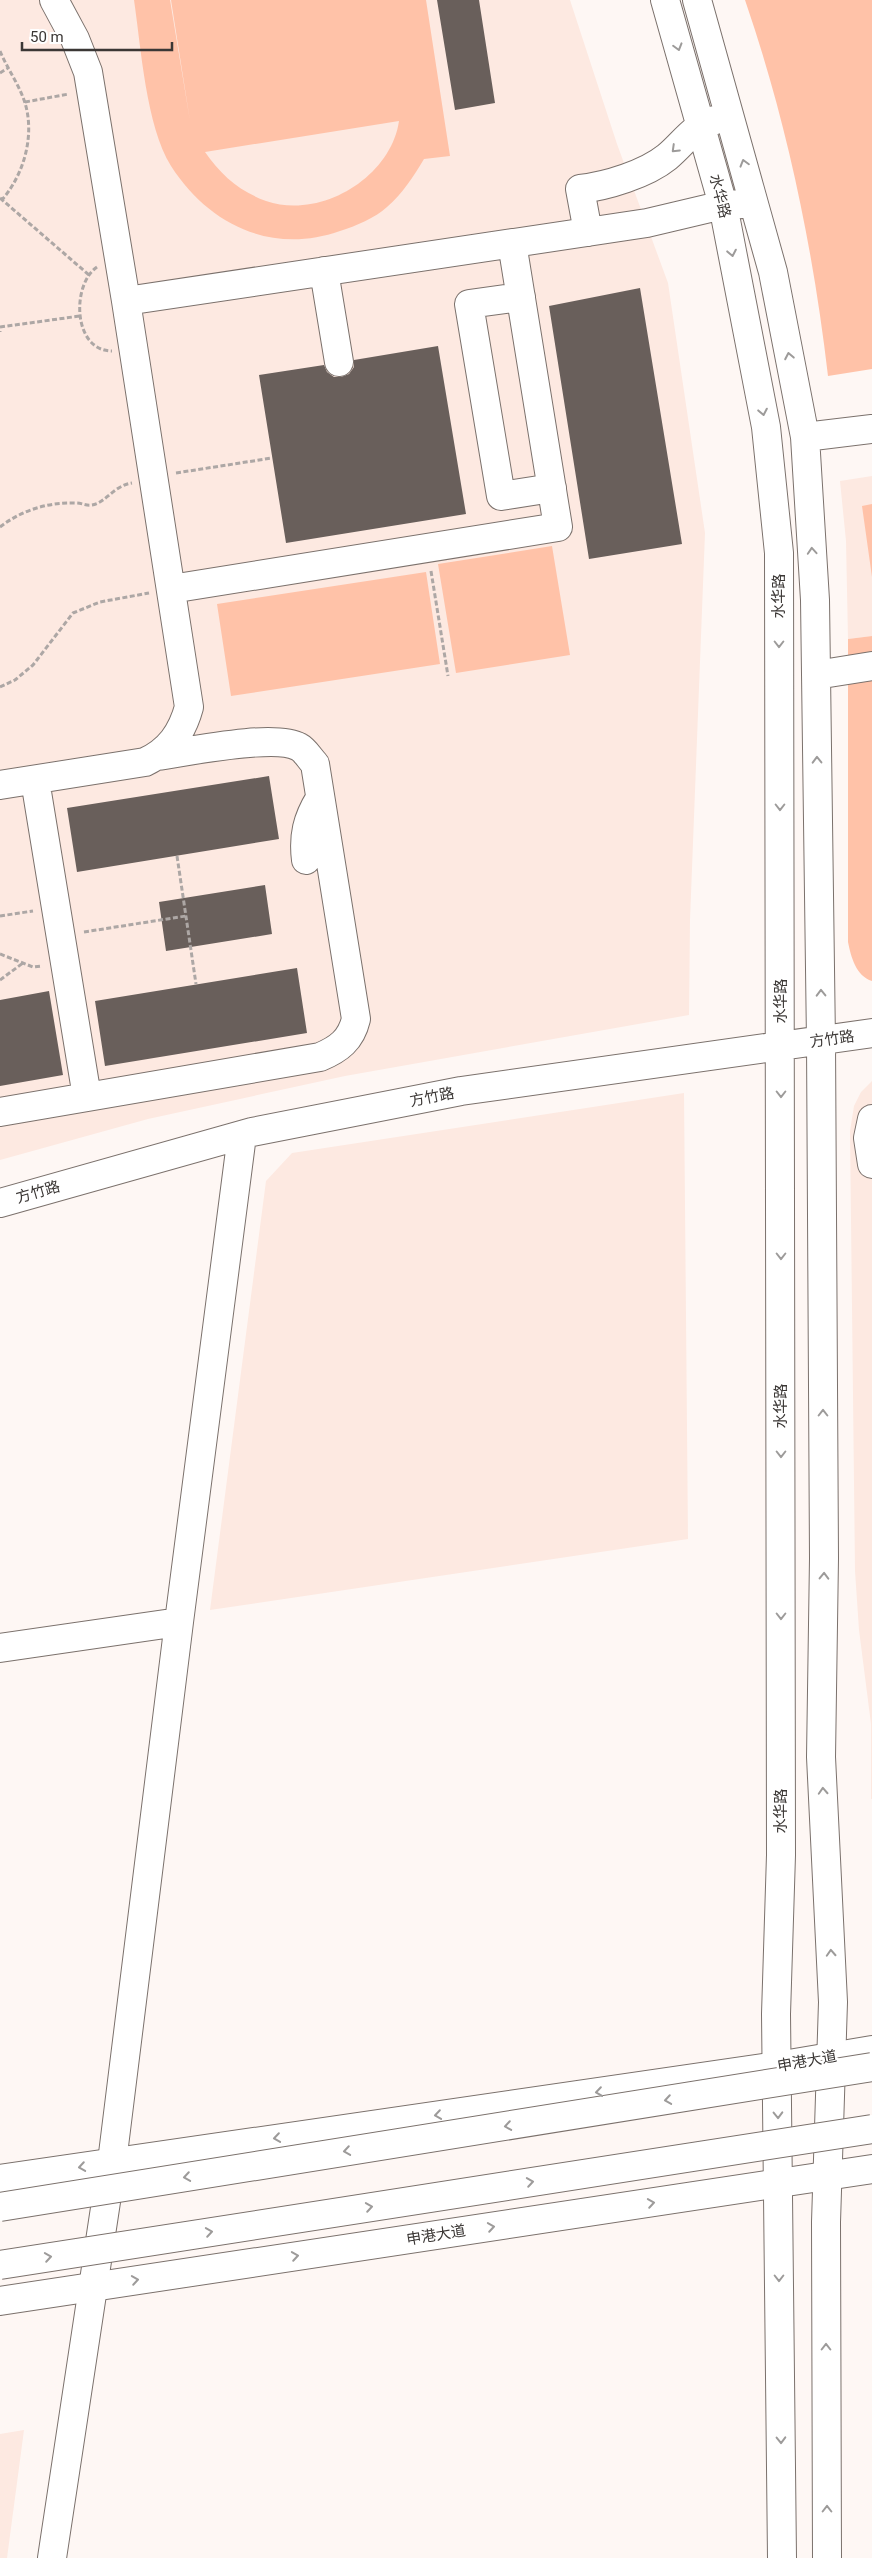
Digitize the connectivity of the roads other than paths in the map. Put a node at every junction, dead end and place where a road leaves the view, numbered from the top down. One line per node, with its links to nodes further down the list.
1 (54, 0): 12 (main road)
2 (665, 0): 5 (main road, 水华路, one-way to 5)
3 (697, 0): 4 (main road, 水华路)
4 (730, 116): 5 (main road); 6 (main road, 水华路, one-way to 4)
5 (700, 125): 7 (main road, 水华路); 8 (main road, one-way to 8)
6 (756, 203): 7 (main road); 15 (main road, 水华路, one-way to 6)
7 (723, 205): 8 (main road); 27 (main road, 水华路, one-way to 27)
8 (588, 232): 9 (main road)
9 (512, 243): 10 (main road); 11 (main road)
10 (324, 272): 12 (main road); 13 (main road)
11 (521, 297): 16 (main road); 16 (main road)
12 (126, 301): 17 (main road)
13 (339, 362)
14 (872, 429): 15 (main road)
15 (805, 437): 19 (main road, 水华路, one-way to 15)
16 (552, 488): 17 (main road)
17 (171, 589): 20 (main road)
18 (872, 666): 19 (main road)
19 (816, 675): 26 (main road, 水华路, one-way to 19)
20 (156, 756): 21 (main road); 23 (main road)
21 (35, 780): 22 (main road); 28 (main road)
22 (0, 785)
23 (320, 798): 24 (main road); 28 (main road)
24 (306, 860)
25 (872, 1034): 26 (main road, 方竹路)
26 (821, 1042): 27 (main road, 方竹路); 37 (main road, 水华路, one-way to 26)
27 (781, 1045): 31 (main road, 方竹路); 38 (main road, 水华路, one-way to 38)
28 (87, 1097): 29 (main road)
29 (0, 1112)
30 (872, 1119): 32 (main road)
31 (242, 1135): 33 (main road, 方竹路); 34 (main road)
32 (872, 1164)
33 (0, 1203)
34 (178, 1622): 35 (main road); 41 (main road)
35 (0, 1648)
36 (872, 2050): 37 (main road, 申港大道)
37 (832, 2056): 38 (main road, 申港大道); 43 (main road, 水华路)
38 (777, 2066): 41 (main road, 申港大道, one-way to 41); 45 (main road, 水华路, one-way to 45)
39 (872, 2067): 46 (main road, one-way to 46, bridge)
40 (872, 2129): 47 (main road, one-way to 40, bridge)
41 (112, 2162): 44 (main road, 申港大道, one-way to 44); 48 (main road)
42 (872, 2169): 43 (main road, 申港大道)
43 (828, 2176): 45 (main road, 申港大道); 52 (main road, 水华路, one-way to 43)
44 (0, 2179)
45 (778, 2184): 48 (main road, 申港大道, one-way to 45); 51 (main road, 水华路, one-way to 51)
46 (0, 2207)
47 (0, 2264)
48 (94, 2287): 49 (main road, 申港大道); 50 (main road)
49 (0, 2301)
50 (52, 2558)
51 (782, 2558)
52 (827, 2558)

